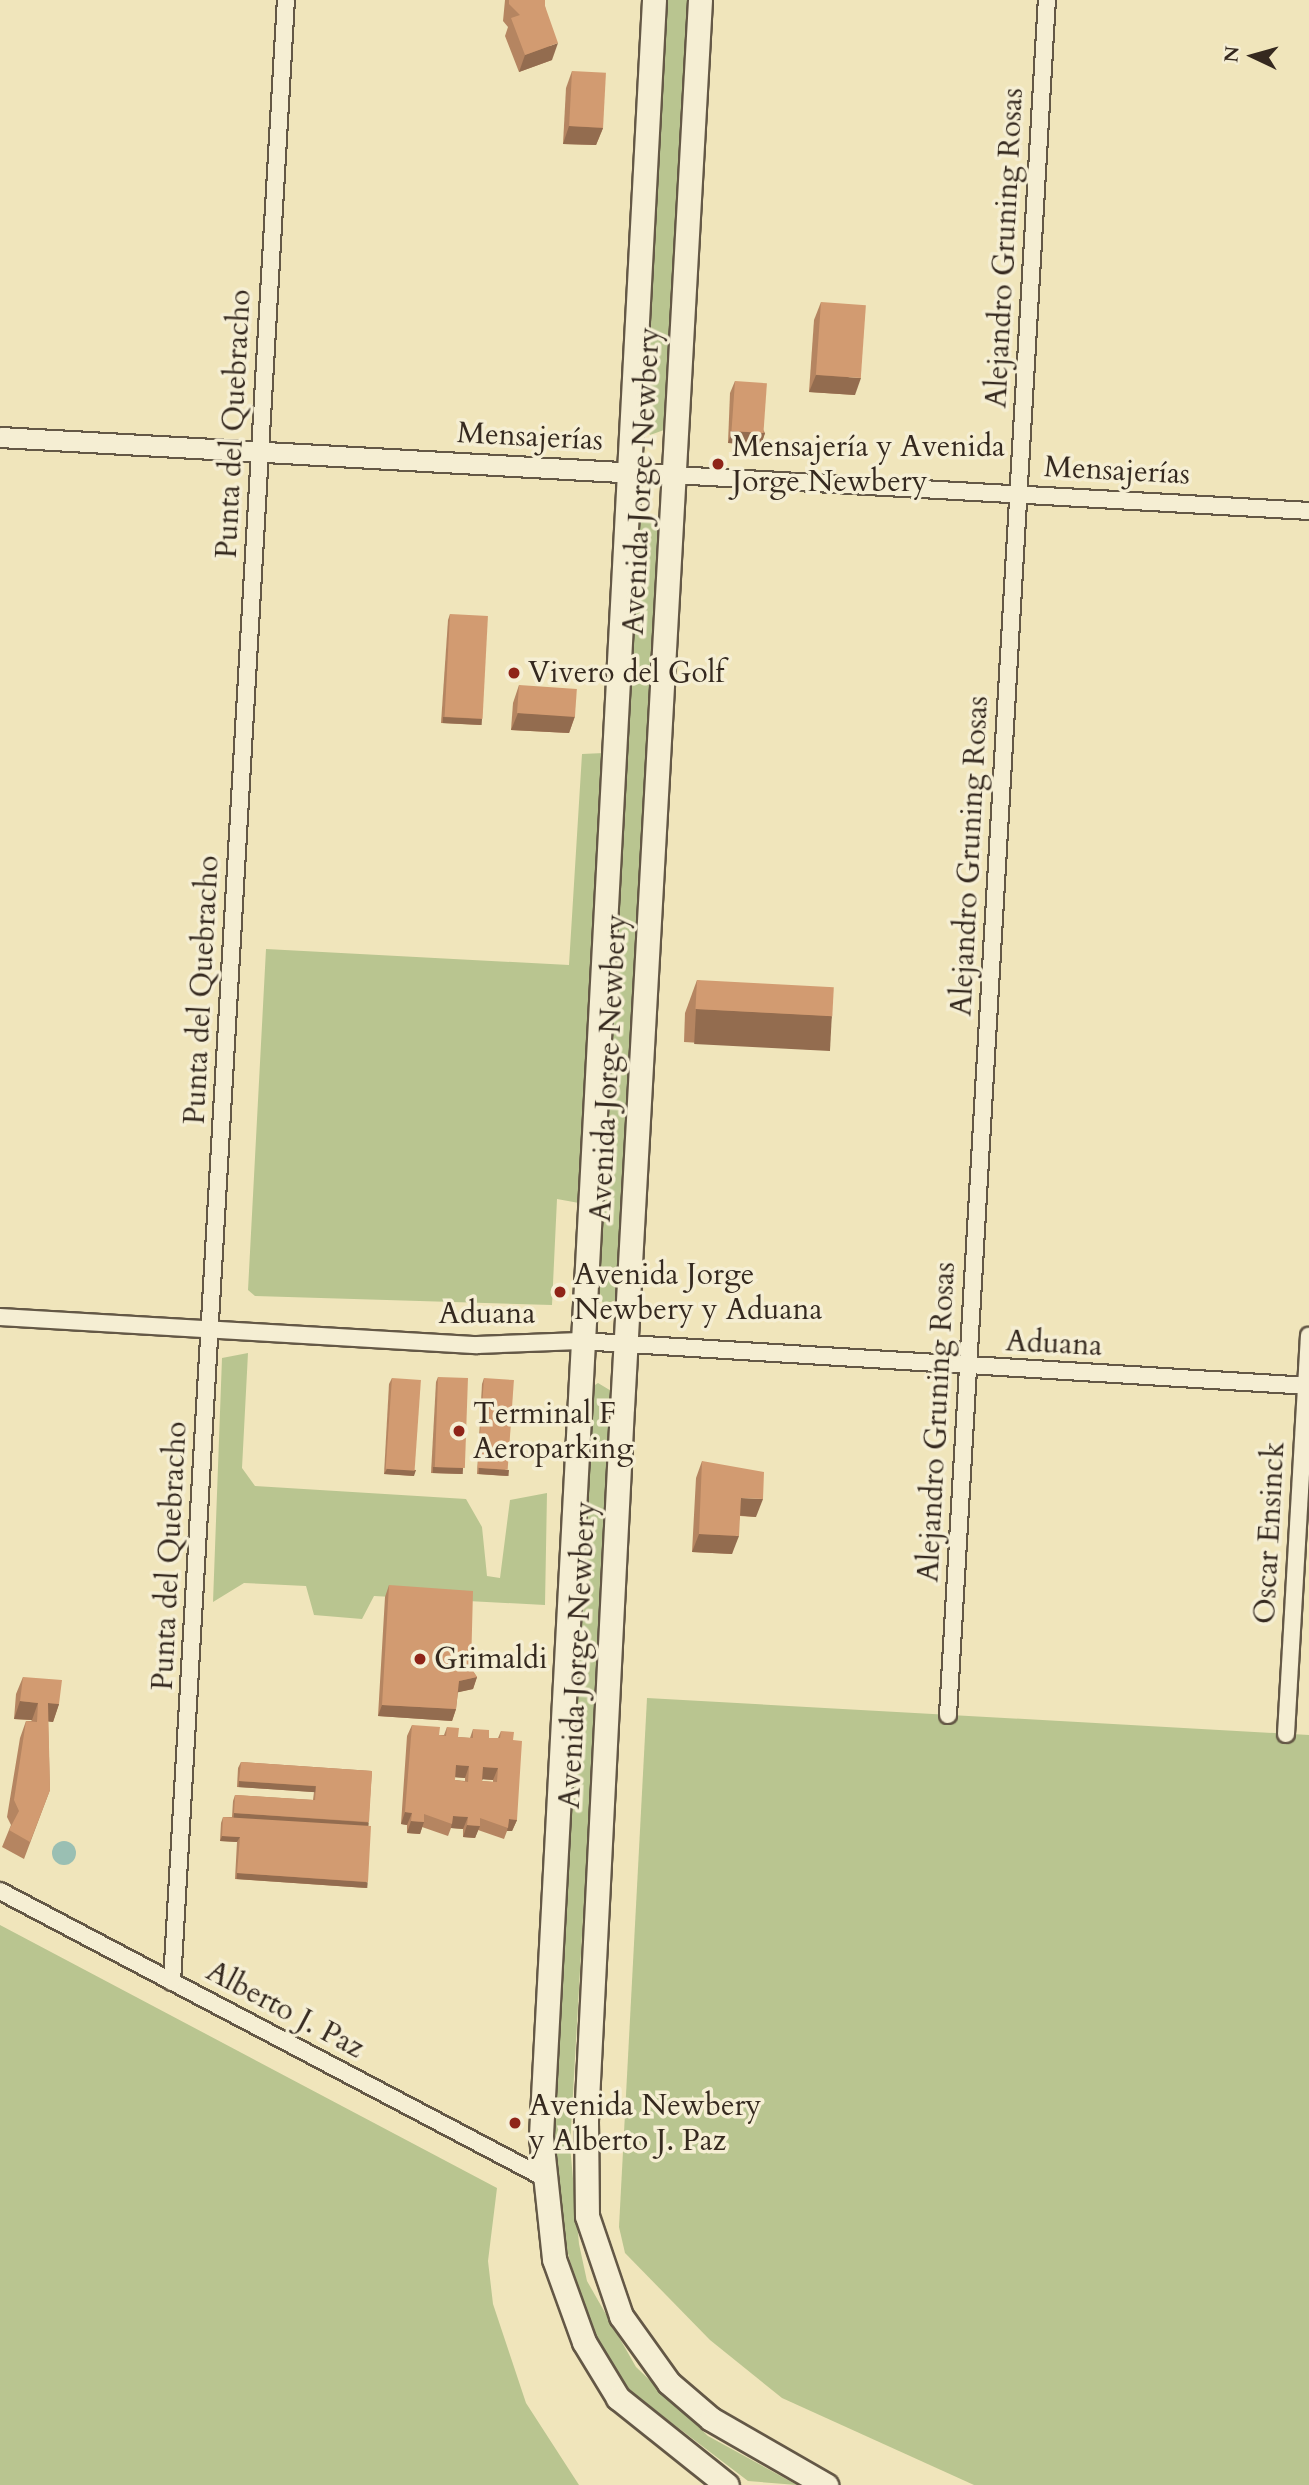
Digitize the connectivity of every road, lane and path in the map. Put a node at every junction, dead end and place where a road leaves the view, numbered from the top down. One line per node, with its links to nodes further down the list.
1 (286, 0): 6 (street, Punta del Quebracho)
2 (654, 0): 7 (main road, Avenida Jorge Newbery)
3 (700, 0): 8 (main road, Avenida Jorge Newbery)
4 (1047, 0): 9 (street, Alejandro Gruning Rosas)
5 (0, 438): 6 (street, Mensajerías)
6 (261, 452): 7 (street, Mensajerías); 12 (street, Punta del Quebracho)
7 (628, 473): 8 (street, Mensajerías); 14 (main road, Avenida Jorge Newbery)
8 (674, 475): 9 (street, Mensajerías); 15 (main road, Avenida Jorge Newbery)
9 (1019, 495): 10 (street, Mensajerías); 16 (street, Alejandro Gruning Rosas)
10 (1309, 511)
11 (0, 1317): 12 (street, Aduana)
12 (211, 1330): 14 (street, Aduana); 21 (street, Punta del Quebracho)
13 (1309, 1336): 17 (street, Oscar Ensinck)
14 (580, 1341): 15 (street, Aduana); 22 (main road, Avenida Jorge Newbery)
15 (626, 1344): 16 (street, Aduana); 24 (main road, Avenida Jorge Newbery)
16 (968, 1368): 17 (street, Aduana); 18 (street, Alejandro Gruning Rosas)
17 (1308, 1386): 19 (street, Oscar Ensinck)
18 (947, 1715)
19 (1286, 1734)
20 (0, 1891): 21 (street, Alberto J. Paz)
21 (172, 1982): 22 (street, Alberto J. Paz)
22 (543, 2177): 23 (main road, Avenida Jorge Newbery)
23 (727, 2485)
24 (826, 2485)

